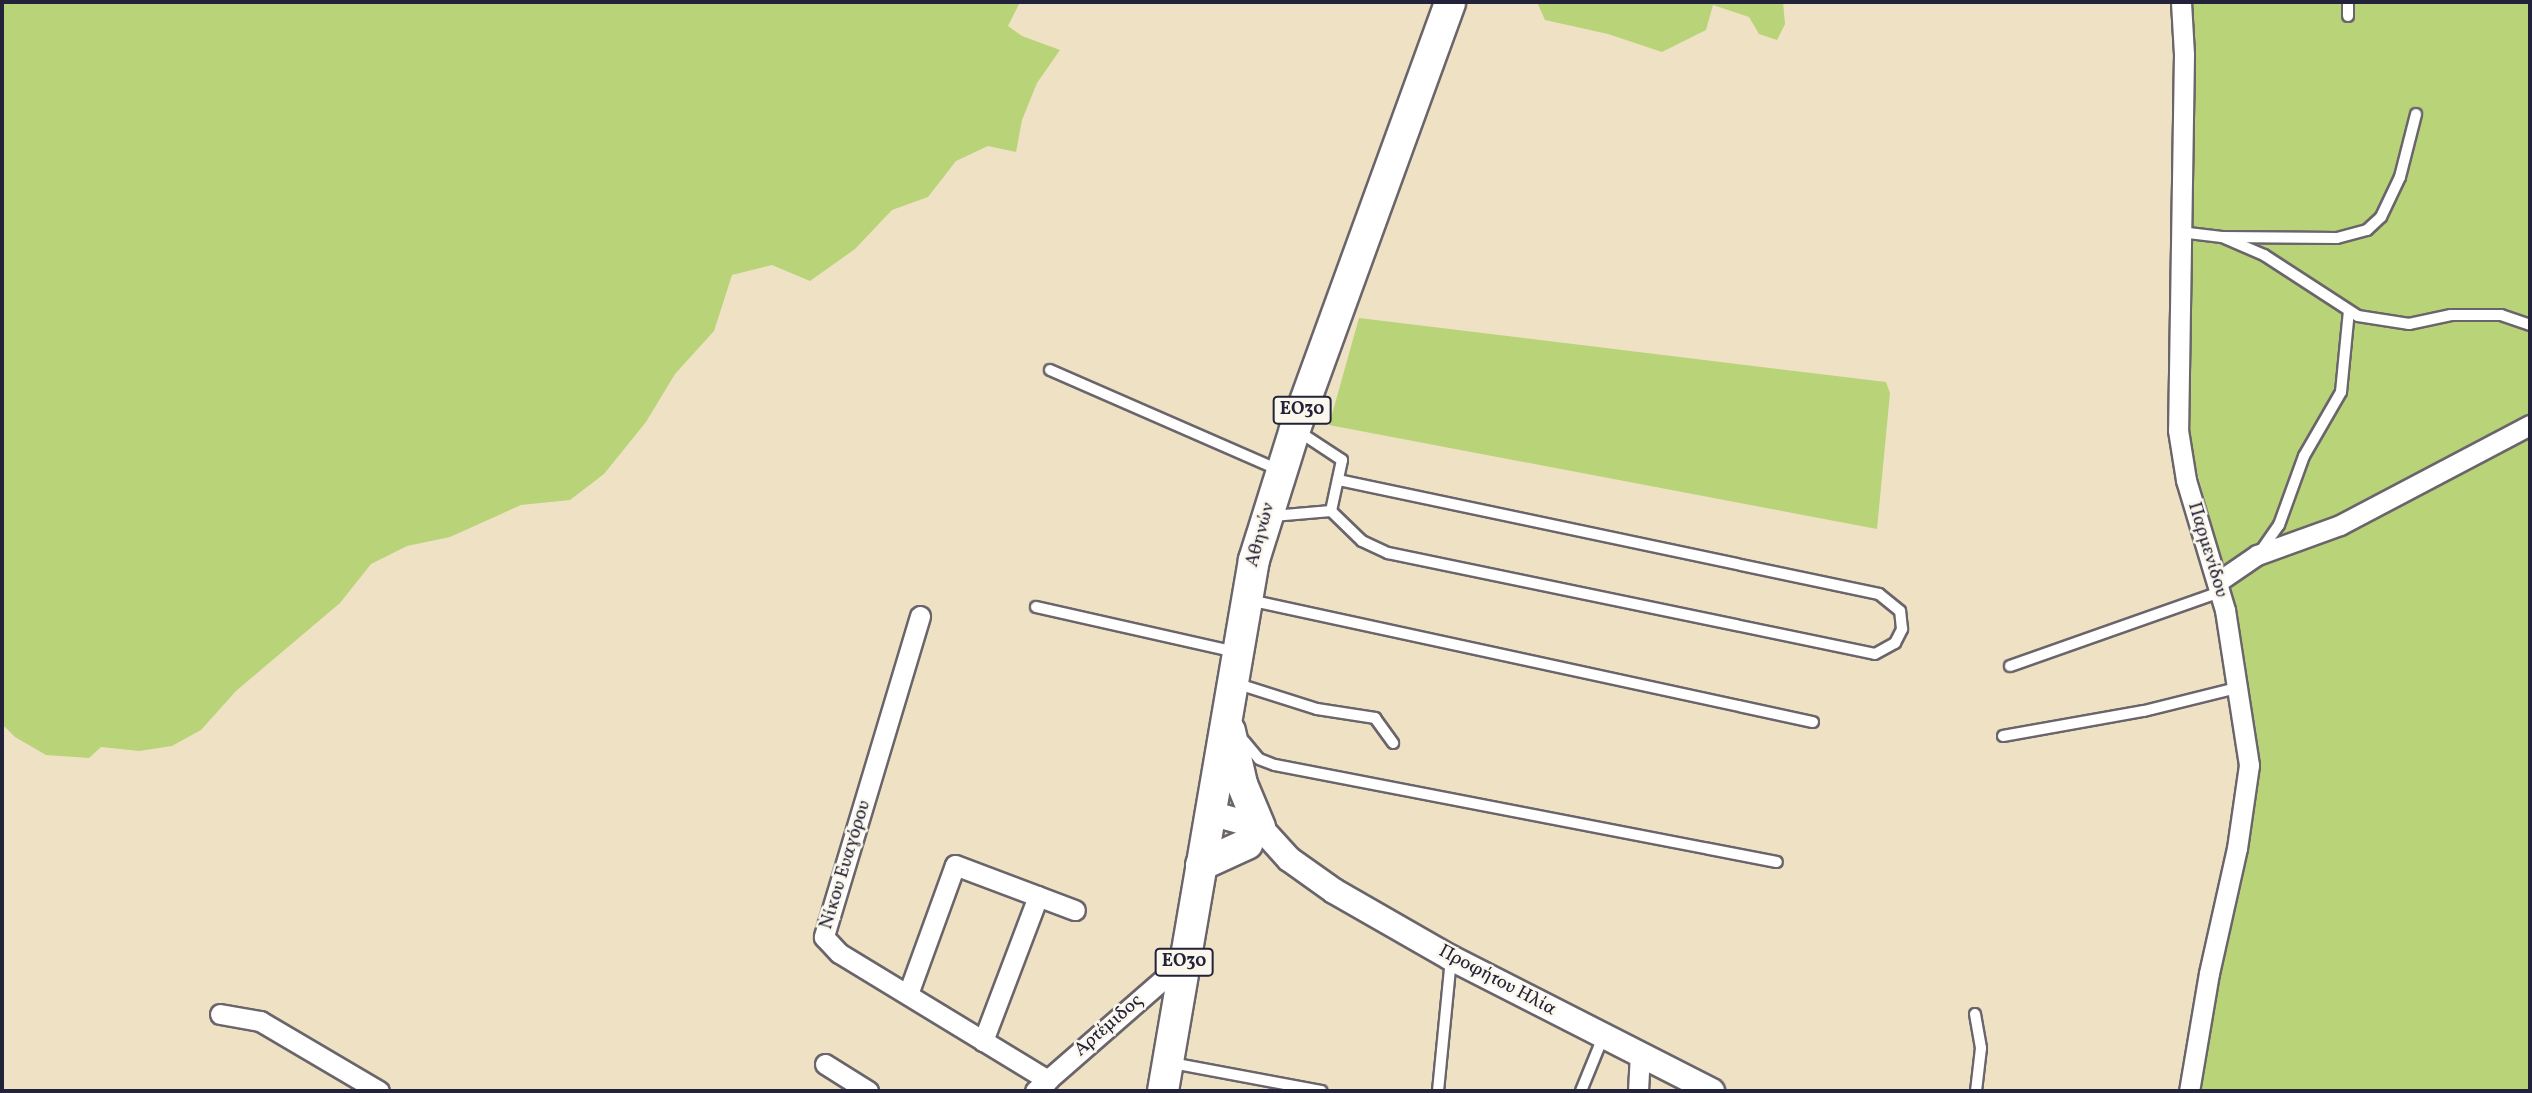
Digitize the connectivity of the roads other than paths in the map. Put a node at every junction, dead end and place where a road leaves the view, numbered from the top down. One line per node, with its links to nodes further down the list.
1 (1450, 2): 12 (main road, Αθηνών / ΕΟ30)
2 (2181, 2): 6 (street, Παρμενίδου)
3 (2348, 2): 4 (lane)
4 (2348, 16)
5 (2416, 114): 7 (lane)
6 (2180, 232): 7 (lane); 18 (street, Παρμενίδου)
7 (2222, 237): 8 (lane)
8 (2348, 311): 9 (lane); 17 (lane)
9 (2530, 325)
10 (1050, 370): 13 (lane)
11 (2530, 425): 17 (street)
12 (1295, 429): 13 (main road, Αθηνών / ΕΟ30); 14 (lane)
13 (1280, 470): 16 (main road, Αθηνών / ΕΟ30)
14 (1338, 480): 15 (lane); 15 (lane)
15 (1331, 511): 16 (lane)
16 (1266, 517): 19 (main road, Αθηνών / ΕΟ30)
17 (2257, 555): 18 (street)
18 (2220, 586): 23 (lane); 25 (street, Παρμενίδου)
19 (1245, 600): 22 (main road, Αθηνών / ΕΟ30); 27 (lane)
20 (1036, 607): 22 (lane)
21 (920, 617): 38 (street, Νίκου Ευαγόρου)
22 (1236, 652): 24 (main road, Αθηνών / ΕΟ30)
23 (2010, 666)
24 (1231, 682): 26 (main road, Αθηνών / ΕΟ30); 29 (lane)
25 (2237, 688): 28 (lane); 55 (street, Παρμενίδου)
26 (1227, 715): 30 (main road, Αθηνών / ΕΟ30); 31 (main road); 32 (lane)
27 (1813, 722)
28 (2003, 736)
29 (1393, 743)
30 (1209, 823): 31 (street); 33 (main road, Αθηνών / ΕΟ30)
31 (1253, 836): 33 (main road); 36 (street, Προφήτου Ηλία)
32 (1777, 862)
33 (1201, 865): 37 (main road, Αθηνών / ΕΟ30)
34 (1038, 896): 35 (street); 38 (street); 42 (street)
35 (1075, 909)
36 (1451, 958): 41 (street, Προφήτου Ηλία); 50 (lane)
37 (1184, 961): 45 (main road, Αθηνών / ΕΟ30); 46 (street, Αρτέμιδος)
38 (908, 993): 42 (street, Νίκου Ευαγόρου)
39 (220, 1014): 47 (street)
40 (1975, 1014): 54 (lane)
41 (1603, 1036): 43 (street, Προφήτου Ηλία); 51 (lane)
42 (983, 1041): 46 (street, Νίκου Ευαγόρου)
43 (1640, 1055): 52 (street); 53 (street, Προφήτου Ηλία)
44 (825, 1064): 48 (street)
45 (1165, 1077): 49 (lane)
46 (1042, 1086)
47 (379, 1091)
48 (868, 1091)
49 (1321, 1091)
50 (1438, 1091)
51 (1581, 1091)
52 (1638, 1091)
53 (1712, 1091)
54 (1976, 1091)
55 (2189, 1091)

